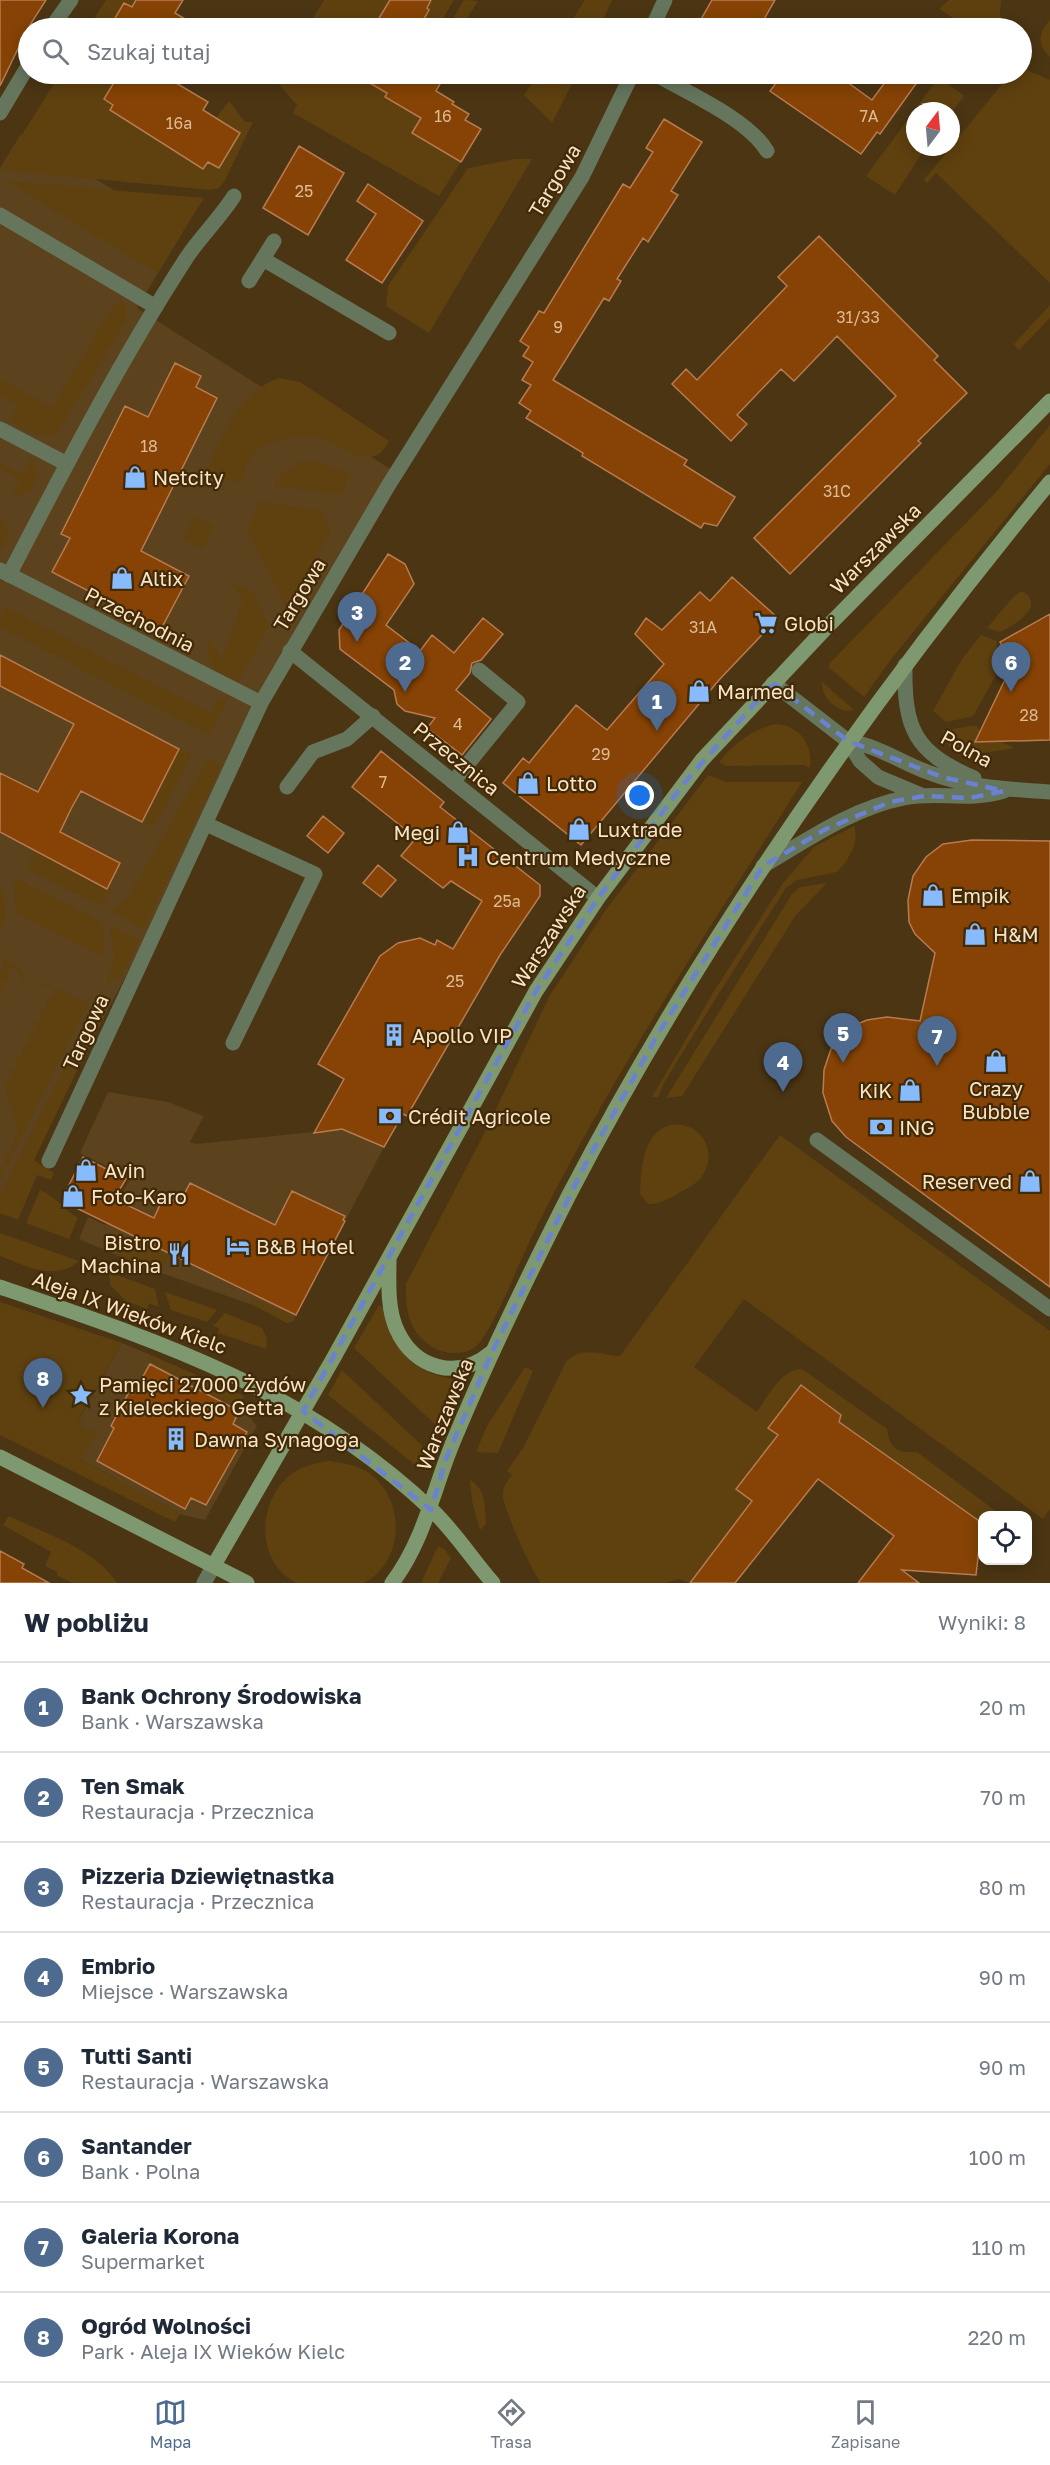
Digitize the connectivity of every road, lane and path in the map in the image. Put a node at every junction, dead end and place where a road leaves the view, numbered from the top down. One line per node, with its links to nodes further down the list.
1 (71, 0): 3 (street)
2 (665, 0): 4 (street)
3 (58, 18)
4 (657, 18)
5 (18, 83): 8 (street)
6 (627, 84): 22 (street, Targowa)
7 (672, 84): 9 (street)
8 (0, 113)
9 (767, 152)
10 (234, 196): 15 (street)
11 (0, 215): 15 (street)
12 (274, 241): 13 (street)
13 (263, 259): 14 (street); 16 (street)
14 (249, 281)
15 (156, 307): 19 (street)
16 (388, 333)
17 (1050, 401): 25 (main road, Warszawska)
18 (0, 429): 19 (street)
19 (67, 464): 21 (street)
20 (1050, 482): 23 (main road, Warszawska)
21 (5, 573): 26 (street, Przechodnia)
22 (290, 651): 26 (street, Targowa); 27 (street, Przecznica)
23 (904, 665): 28 (main road, Warszawska); 31 (street, Polna)
24 (478, 670): 29 (street)
25 (773, 683): 28 (street, Polna); 36 (main road, Warszawska)
26 (261, 703): 34 (street, Targowa)
27 (373, 716): 29 (street, Przecznica); 30 (street)
28 (848, 741): 31 (street, Polna); 33 (street, Polna); 35 (main road, Warszawska)
29 (453, 782): 36 (street, Przecznica)
30 (287, 787)
31 (1004, 790): 32 (street, Polna); 33 (street, Polna)
32 (1050, 792)
33 (924, 796): 35 (street, Polna)
34 (206, 824): 37 (street); 39 (street, Targowa)
35 (763, 866): 43 (main road, Warszawska)
36 (598, 898): 40 (main road, Warszawska)
37 (233, 1043)
38 (817, 1140): 42 (street)
39 (49, 1161)
40 (389, 1256): 43 (main road); 44 (main road, Warszawska)
41 (0, 1287): 44 (main road, Aleja IX Wieków Kielc)
42 (1050, 1309)
43 (492, 1352): 46 (main road, Warszawska)
44 (303, 1411): 46 (main road, Aleja IX Wieków Kielc); 47 (main road, Warszawska)
45 (0, 1456): 47 (main road)
46 (431, 1510): 50 (main road, Warszawska); 51 (main road, Aleja IX Wieków Kielc)
47 (214, 1565): 48 (street, Warszawska); 49 (main road)
48 (204, 1583)
49 (247, 1583)
50 (392, 1583)
51 (493, 1583)

